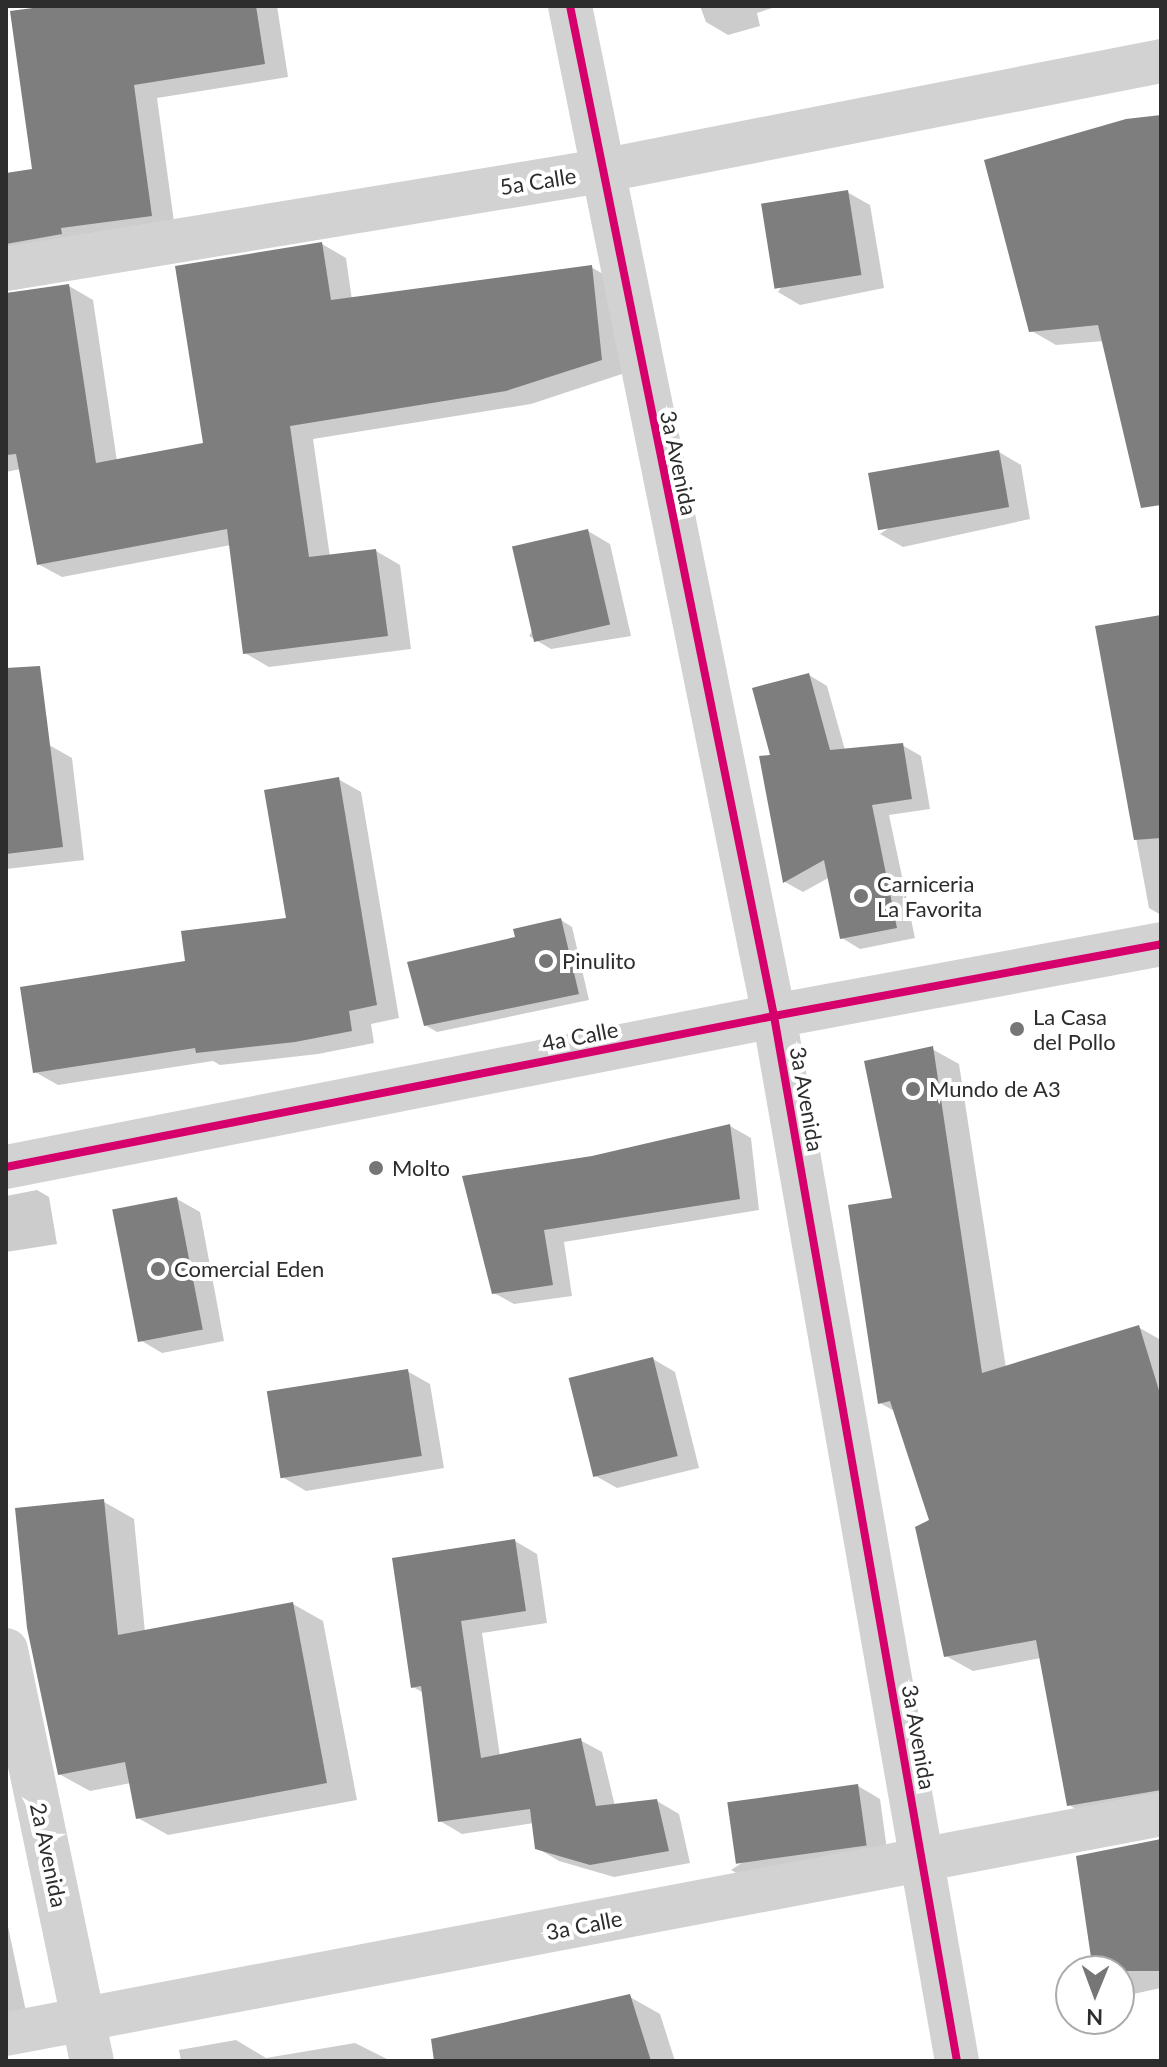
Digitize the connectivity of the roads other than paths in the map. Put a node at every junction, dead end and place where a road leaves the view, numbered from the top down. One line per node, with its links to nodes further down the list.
1 (570, 6): 3 (street, 3a Avenida)
2 (1161, 61): 3 (street, 5a Calle)
3 (601, 171): 4 (street, 5a Calle); 6 (street, 3a Avenida)
4 (6, 269)
5 (1161, 944): 6 (street, 4a Calle)
6 (774, 1016): 7 (street, 4a Calle); 10 (street, 3a Avenida)
7 (6, 1167)
8 (6, 1650): 12 (street, 2a Avenida)
9 (1161, 1814): 10 (street, 3a Calle)
10 (922, 1860): 12 (street, 3a Calle); 13 (street, 3a Avenida)
11 (6, 2034): 12 (street, 3a Calle)
12 (88, 2041)
13 (957, 2061)

